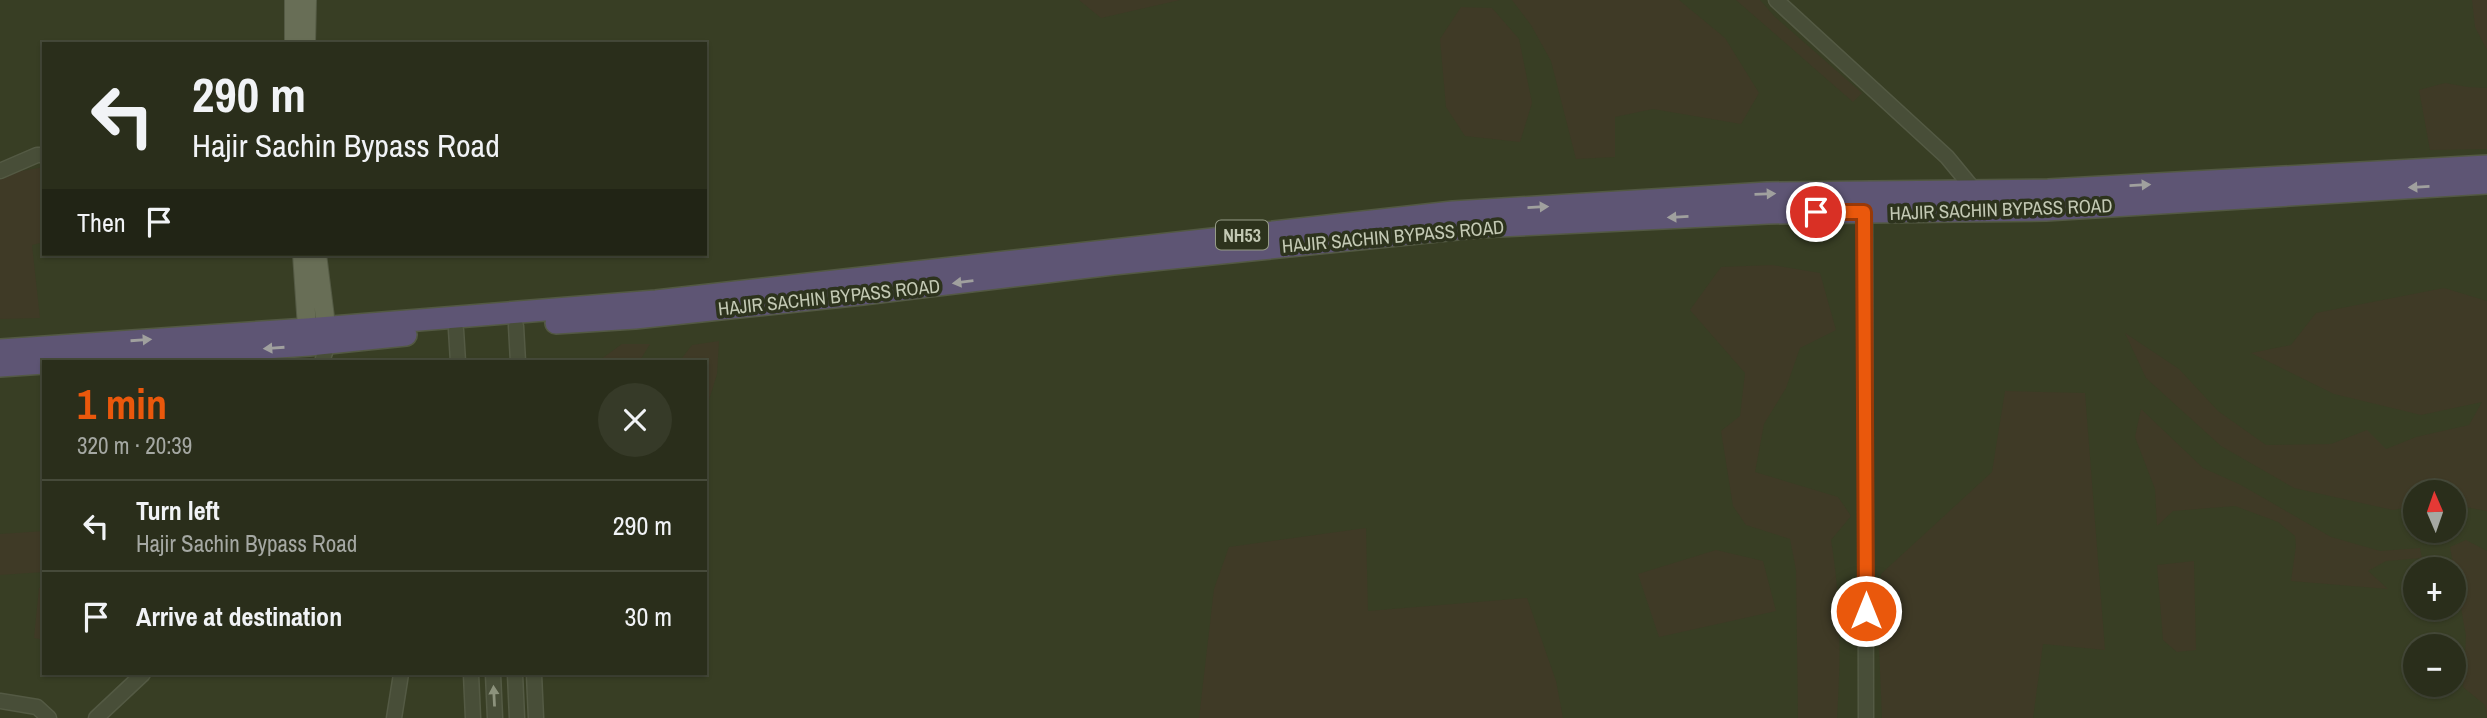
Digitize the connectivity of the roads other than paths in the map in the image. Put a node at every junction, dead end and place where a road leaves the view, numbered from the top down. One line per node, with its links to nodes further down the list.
1 (293, 0): 4 (main road)
2 (307, 0): 5 (main road)
3 (1776, 0): 10 (street)
4 (294, 42)
5 (306, 42)
6 (42, 155): 8 (street)
7 (2487, 166): 10 (highway, NH53, one-way to 7)
8 (0, 171)
9 (2487, 183): 11 (highway, HAJIR SACHIN BYPASS ROAD / NH53, one-way to 11)
10 (1975, 191): 16 (highway, NH53, one-way to 10)
11 (1864, 212): 14 (highway, HAJIR SACHIN BYPASS ROAD / NH53, one-way to 14); 37 (street)
12 (302, 256): 16 (main road)
13 (317, 256): 16 (main road)
14 (516, 326): 15 (highway, HAJIR SACHIN BYPASS ROAD / NH53); 20 (street)
15 (456, 330): 16 (highway, HAJIR SACHIN BYPASS ROAD / NH53); 19 (street)
16 (318, 345): 17 (highway, NH53, one-way to 16); 18 (highway, HAJIR SACHIN BYPASS ROAD / NH53, one-way to 18)
17 (0, 350)
18 (82, 360)
19 (458, 360)
20 (517, 360)
21 (42, 363): 22 (highway)
22 (0, 366)
23 (142, 675): 31 (street)
24 (401, 675): 32 (street)
25 (471, 675): 33 (street)
26 (492, 675): 34 (street, one-way to 26)
27 (515, 675): 35 (street)
28 (534, 675): 36 (street)
29 (0, 701): 30 (street)
30 (49, 718)
31 (96, 718)
32 (394, 718)
33 (473, 718)
34 (495, 718)
35 (517, 718)
36 (536, 718)
37 (1866, 718)

